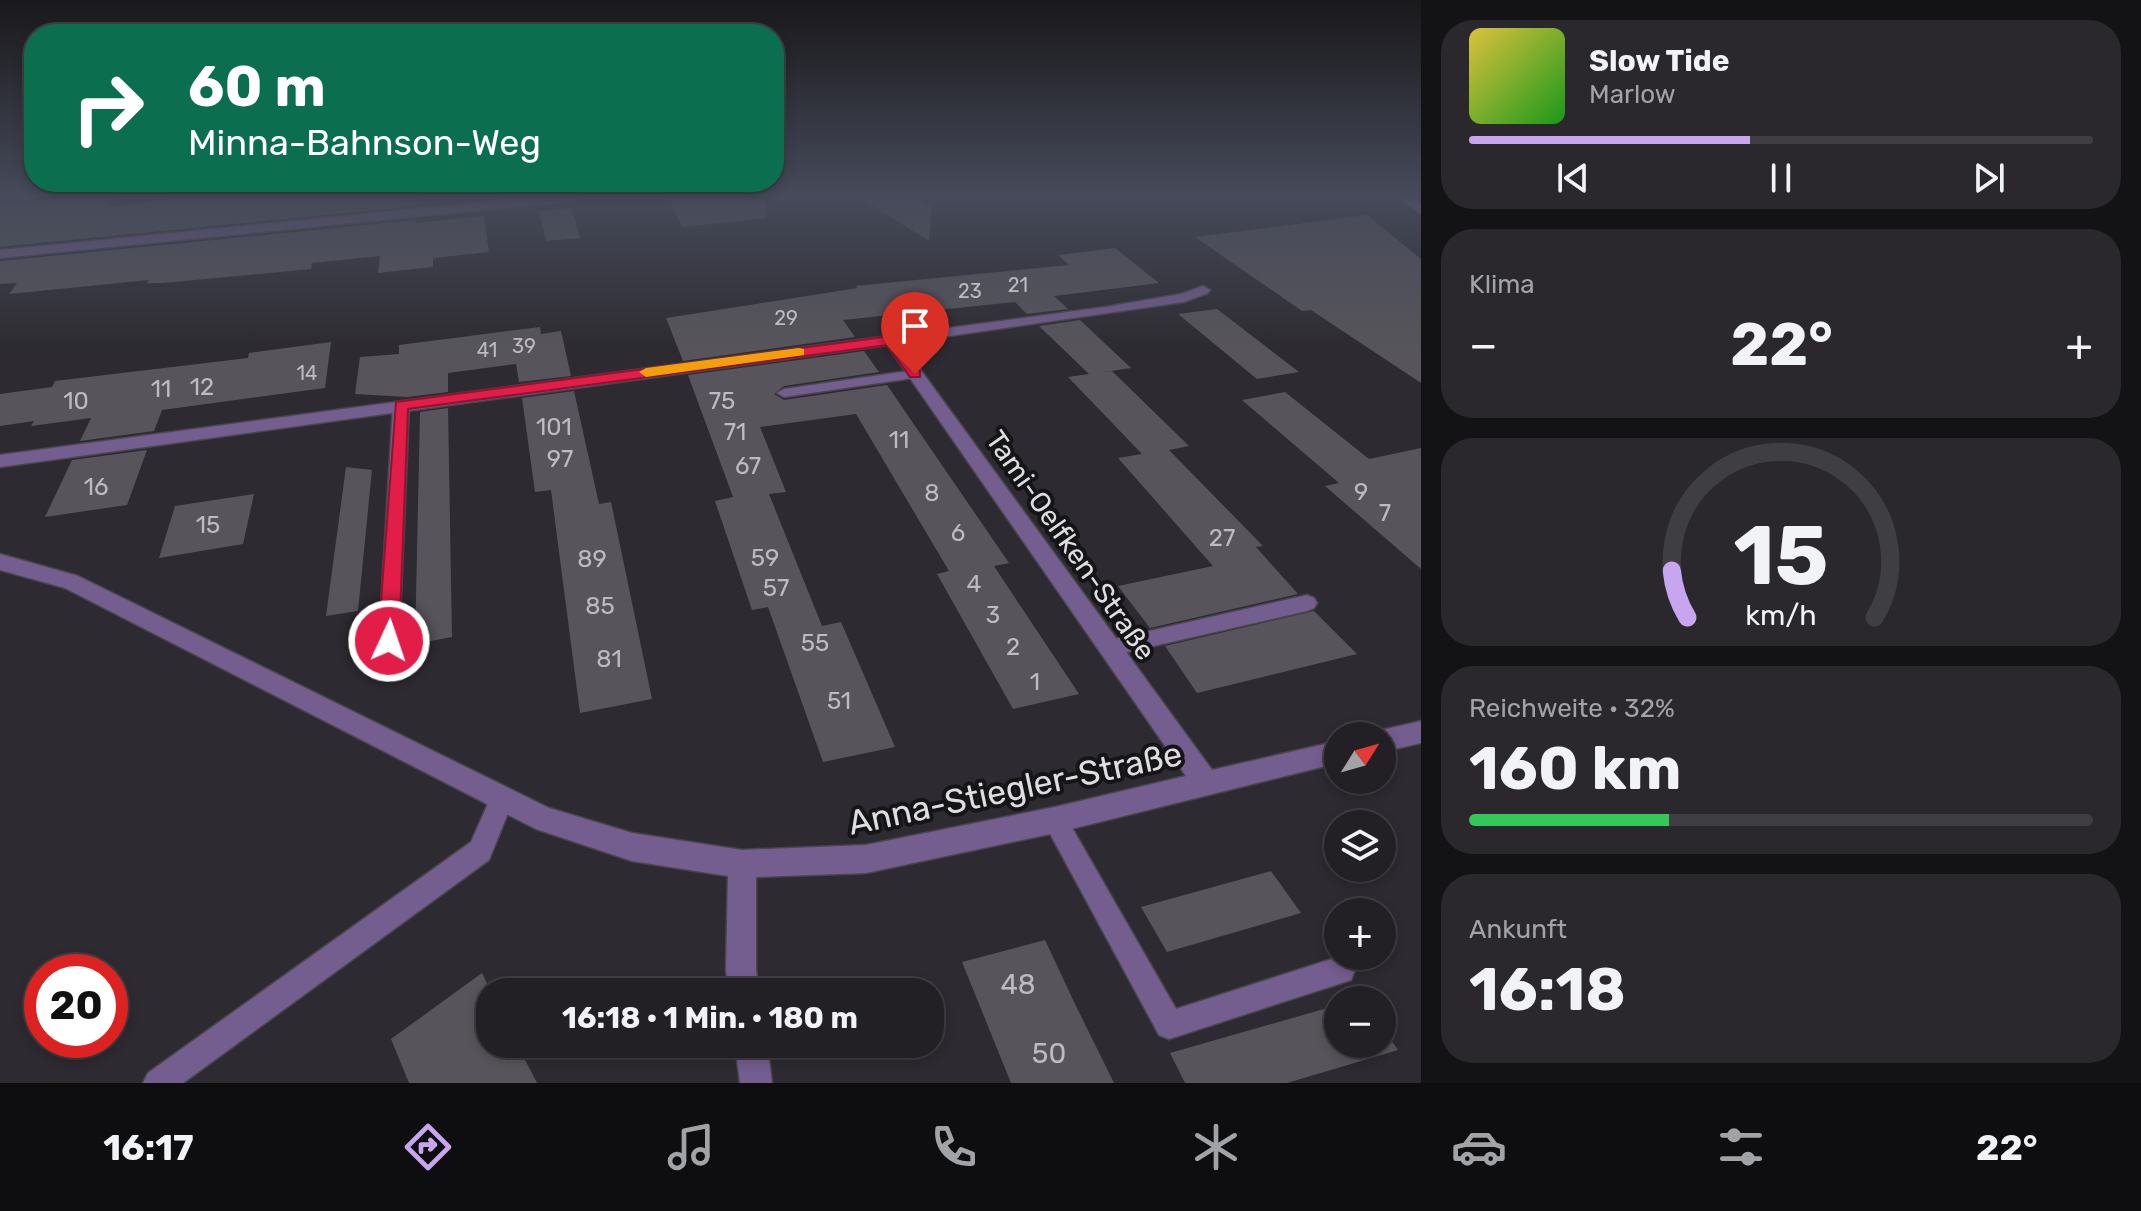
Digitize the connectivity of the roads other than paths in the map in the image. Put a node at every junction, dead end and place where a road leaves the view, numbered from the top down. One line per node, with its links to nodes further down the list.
1 (74, 248): 2 (street)
2 (0, 254)
3 (1203, 290): 4 (street)
4 (891, 340): 5 (street, Tami-Oelfken-Straße); 7 (street)
5 (915, 374): 6 (lane); 12 (street, Tami-Oelfken-Straße)
6 (784, 393)
7 (401, 406): 8 (street); 11 (lane)
8 (0, 461)
9 (0, 562): 17 (street, Anna-Stiegler-Straße)
10 (1307, 603): 12 (lane)
11 (389, 641)
12 (1110, 648): 16 (street, Tami-Oelfken-Straße)
13 (1421, 732): 14 (street)
14 (1396, 738)
15 (1324, 755): 16 (street, Anna-Stiegler-Straße)
16 (1206, 783): 18 (street, Anna-Stiegler-Straße)
17 (502, 798): 19 (street, Anna-Stiegler-Straße); 23 (lane)
18 (1055, 820): 19 (street, Anna-Stiegler-Straße); 20 (lane)
19 (742, 864): 21 (street)
20 (1341, 970)
21 (742, 978)
22 (753, 1058): 24 (street)
23 (158, 1083)
24 (756, 1083)

